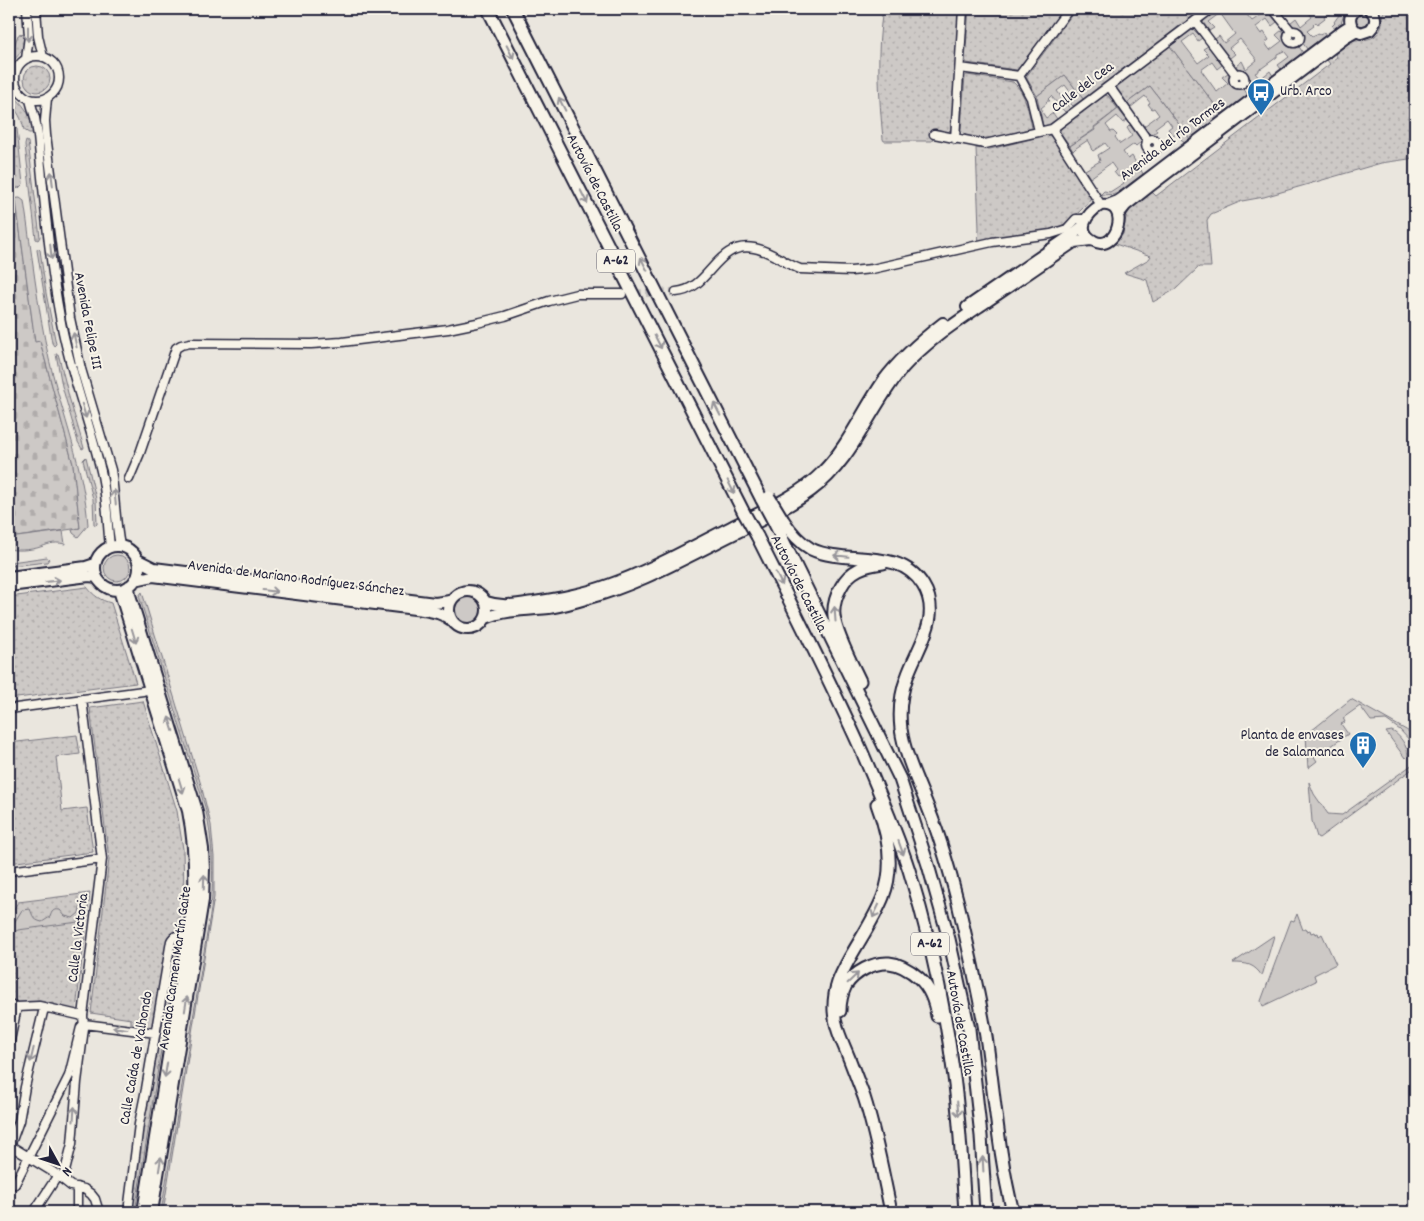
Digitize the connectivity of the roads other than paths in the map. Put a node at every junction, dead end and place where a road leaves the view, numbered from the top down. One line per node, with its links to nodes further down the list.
1 (27, 9): 15 (street, one-way to 15)
2 (36, 9): 14 (street)
3 (488, 9): 51 (highway, Autovía de Castilla / A-62, one-way to 51, bridge)
4 (513, 9): 37 (highway, Autovía de Castilla / A-62, one-way to 4, bridge)
5 (964, 9): 17 (street)
6 (1070, 9): 20 (street)
7 (1210, 9): 11 (street, Calle del Cea)
8 (1273, 9): 13 (street)
9 (1357, 9): 12 (main road)
10 (1374, 10): 12 (main road, Avenida del río Tormes)
11 (1194, 21): 19 (street); 21 (street, Calle del Cea)
12 (1354, 28): 30 (main road, Avenida del río Tormes); 31 (main road, Avenida del río Tormes)
13 (1291, 32)
14 (43, 57): 15 (street); 23 (street)
15 (26, 59): 16 (street)
16 (18, 66): 18 (street); 22 (street)
17 (960, 68): 20 (street); 28 (street)
18 (9, 69)
19 (1236, 74)
20 (1018, 76): 26 (street)
21 (1109, 86): 25 (street, Calle del Cea); 29 (street)
22 (13, 87): 24 (street)
23 (47, 98): 24 (street); 38 (street, Avenida Felipe III, one-way to 23)
24 (30, 100): 38 (street, Avenida Felipe III, one-way to 38)
25 (1052, 129): 26 (street, Calle del Cea); 30 (street)
26 (1040, 131): 28 (street, Calle del Cea)
27 (934, 134): 28 (street, Calle del Cea)
28 (955, 139)
29 (1148, 141)
30 (1104, 205): 31 (main road); 32 (main road)
31 (1118, 215): 33 (main road)
32 (1084, 222): 33 (main road); 34 (street); 47 (main road)
33 (1091, 240): 48 (main road)
34 (676, 292)
35 (622, 294): 36 (street)
36 (129, 479)
37 (779, 522): 40 (highway, one-way to 37); 58 (highway, Autovía de Castilla / A-62)
38 (115, 546): 39 (main road); 41 (main road)
39 (138, 560): 45 (main road); 46 (main road, Avenida de Mariano Rodríguez Sánchez)
40 (890, 562): 58 (highway, one-way to 40); 82 (highway)
41 (95, 564): 42 (main road); 43 (main road)
42 (9, 577)
43 (97, 577): 44 (main road, one-way to 43); 45 (main road)
44 (9, 586)
45 (128, 586): 49 (main road, Avenida de Mariano Rodríguez Sánchez, one-way to 49); 50 (main road, Avenida Carmen Martín Gaite)
46 (450, 601): 47 (main road); 49 (main road)
47 (486, 602): 48 (main road)
48 (486, 618): 49 (main road)
49 (451, 620)
50 (154, 686): 52 (street); 56 (main road, Avenida Carmen Martín Gaite, one-way to 50); 57 (main road, Avenida Carmen Martín Gaite, one-way to 57)
51 (834, 690): 64 (highway, one-way to 64); 65 (highway, Autovía de Castilla / A-62, one-way to 65)
52 (82, 699): 53 (street); 54 (street, Calle la Victoria)
53 (9, 708)
54 (102, 859): 55 (street); 61 (street, Calle la Victoria)
55 (9, 871)
56 (198, 930): 57 (street, Calle Caída de Valhondo); 78 (main road, Avenida Carmen Martín Gaite, one-way to 56)
57 (188, 936): 62 (street, Calle Caída de Valhondo); 77 (main road, Avenida Carmen Martín Gaite, one-way to 77)
58 (949, 939): 81 (highway, Autovía de Castilla / A-62, one-way to 58)
59 (13, 1006): 60 (street); 63 (street)
60 (44, 1008): 61 (street); 66 (street, one-way to 66)
61 (84, 1020): 62 (street, one-way to 61); 67 (street); 68 (street, Calle la Victoria, one-way to 61)
62 (156, 1033): 76 (street, Calle Caída de Valhondo)
63 (9, 1045)
64 (849, 1057): 65 (highway, one-way to 65); 79 (highway)
65 (954, 1077): 80 (highway, Autovía de Castilla / A-62, one-way to 80)
66 (9, 1145): 67 (street)
67 (29, 1157): 68 (street); 69 (street)
68 (60, 1177): 70 (street); 73 (street, Calle la Victoria)
69 (15, 1184)
70 (77, 1187): 74 (street); 75 (street)
71 (9, 1208): 72 (street)
72 (15, 1212)
73 (34, 1212)
74 (77, 1212)
75 (100, 1212)
76 (128, 1212)
77 (143, 1212)
78 (152, 1212)
79 (891, 1212)
80 (965, 1212)
81 (986, 1212)
82 (1014, 1212)

